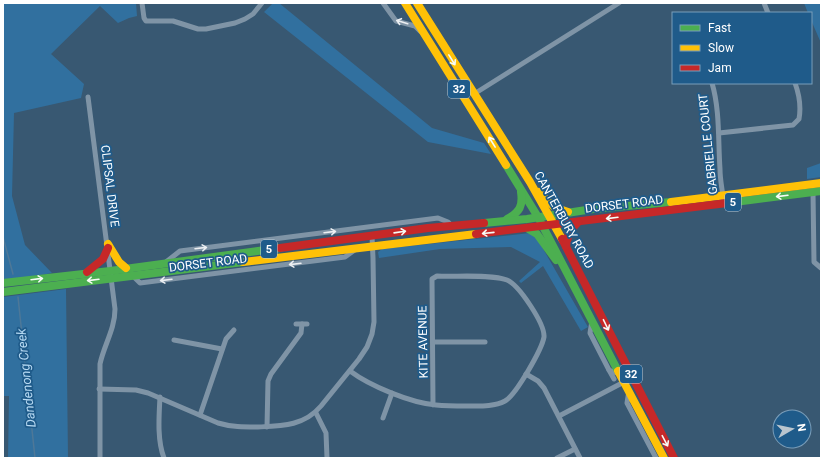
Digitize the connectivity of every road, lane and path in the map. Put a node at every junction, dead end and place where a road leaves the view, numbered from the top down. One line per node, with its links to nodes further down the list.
1 (142, 3): 2 (street)
2 (262, 3)
3 (383, 3): 7 (street, one-way to 3)
4 (405, 3): 7 (main road, CANTERBURY ROAD / 32)
5 (417, 3): 8 (main road, CANTERBURY ROAD / 32)
6 (619, 3): 12 (street)
7 (426, 35): 9 (main road, CANTERBURY ROAD / 32)
8 (441, 41): 9 (main road); 12 (main road, CANTERBURY ROAD / 32, one-way to 12)
9 (433, 46): 18 (main road, CANTERBURY ROAD / 32, one-way to 9)
10 (712, 84): 14 (street, GABRIELLE COURT)
11 (795, 84): 14 (street)
12 (474, 94): 15 (main road, CANTERBURY ROAD / 32)
13 (88, 97): 32 (street, CLIPSAL DRIVE)
14 (719, 133): 19 (street, GABRIELLE COURT)
15 (530, 182): 20 (main road); 21 (main road, CANTERBURY ROAD / 32)
16 (821, 183): 17 (main road, DORSET ROAD / 5)
17 (815, 189): 19 (main road, DORSET ROAD / 5); 37 (street)
18 (521, 190): 22 (main road, CANTERBURY ROAD / 32); 23 (main road)
19 (724, 199): 20 (main road, DORSET ROAD / 5); 24 (main road, DORSET ROAD / 5, one-way to 24)
20 (570, 212): 21 (main road, DORSET ROAD / 5)
21 (549, 215): 22 (main road, DORSET ROAD / 5); 26 (main road, CANTERBURY ROAD / 32)
22 (538, 217): 23 (main road, DORSET ROAD / 5); 27 (main road, CANTERBURY ROAD / 32)
23 (505, 221): 25 (main road, DORSET ROAD / 5)
24 (579, 222): 26 (main road, DORSET ROAD / 5); 34 (main road)
25 (451, 225): 29 (main road, DORSET ROAD / 5, one-way to 25); 30 (street, DORSET ROAD, one-way to 25)
26 (554, 225): 27 (main road, DORSET ROAD / 5); 34 (main road, CANTERBURY ROAD / 32)
27 (543, 226): 28 (main road, DORSET ROAD / 5); 40 (main road, CANTERBURY ROAD / 32)
28 (527, 228): 33 (main road, DORSET ROAD / 5, one-way to 33); 40 (main road)
29 (372, 236): 31 (main road, DORSET ROAD / 5); 33 (street)
30 (290, 237): 31 (street); 35 (street, DORSET ROAD, one-way to 30)
31 (300, 245): 35 (main road, DORSET ROAD / 5)
32 (107, 246): 36 (main road); 38 (main road); 39 (street, CLIPSAL DRIVE)
33 (373, 246): 39 (main road, DORSET ROAD / 5, one-way to 39); 50 (street)
34 (566, 246): 53 (main road, CANTERBURY ROAD / 32, one-way to 53)
35 (166, 262): 36 (main road, DORSET ROAD / 5)
36 (126, 268): 39 (main road, DORSET ROAD / 5)
37 (821, 268)
38 (84, 273): 39 (main road, DORSET ROAD / 5); 41 (main road, DORSET ROAD / 5, one-way to 38)
39 (110, 274): 42 (main road, DORSET ROAD / 5, one-way to 42); 55 (street, CLIPSAL DRIVE)
40 (572, 282): 43 (main road, CANTERBURY ROAD / 32)
41 (3, 283)
42 (3, 292)
43 (592, 321): 52 (main road, CANTERBURY ROAD / 32); 52 (street, CANTERBURY ROAD)
44 (302, 324): 64 (street)
45 (234, 330): 49 (street)
46 (174, 340): 49 (street)
47 (433, 342): 48 (street); 51 (street, KITE AVENUE); 59 (street, KITE AVENUE)
48 (485, 342)
49 (222, 349): 61 (street)
50 (350, 371): 57 (street); 60 (street)
51 (526, 374): 59 (street); 62 (street)
52 (617, 376): 54 (main road, CANTERBURY ROAD / 32)
53 (633, 378): 54 (main road); 73 (main road, CANTERBURY ROAD / 32, one-way to 73)
54 (624, 382): 56 (main road, CANTERBURY ROAD / 32); 62 (street)
55 (99, 389): 58 (street); 66 (street, CLIPSAL DRIVE)
56 (629, 391): 71 (street, CANTERBURY ROAD); 72 (main road, CANTERBURY ROAD / 32)
57 (392, 393): 59 (street); 63 (street)
58 (160, 397): 61 (street); 67 (street)
59 (433, 405)
60 (316, 413): 64 (street); 68 (street)
61 (200, 415): 64 (street)
62 (559, 416): 65 (street)
63 (382, 418)
64 (267, 427)
65 (575, 449): 69 (street); 70 (street)
66 (100, 458)
67 (164, 458)
68 (327, 458)
69 (557, 458)
70 (580, 458)
71 (656, 458)
72 (664, 458)
73 (674, 458)

